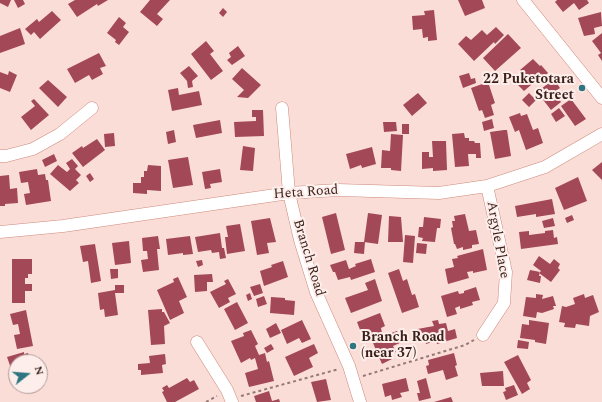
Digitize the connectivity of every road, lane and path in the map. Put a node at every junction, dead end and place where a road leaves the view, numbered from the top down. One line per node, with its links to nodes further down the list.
1 (522, 0): 2 (street)
2 (602, 98)
3 (92, 108): 6 (street)
4 (282, 108): 8 (street, Branch Road)
5 (602, 134): 7 (street, Heta Road)
6 (0, 156)
7 (487, 186): 8 (street, Heta Road); 10 (street, Argyle Place)
8 (289, 192): 9 (street, Heta Road); 12 (street, Branch Road)
9 (0, 232)
10 (483, 335): 13 (path)
11 (197, 342): 14 (street)
12 (349, 366): 13 (street, Branch Road); 14 (path)
13 (354, 379): 15 (street, Branch Road)
14 (231, 400)
15 (360, 402)

